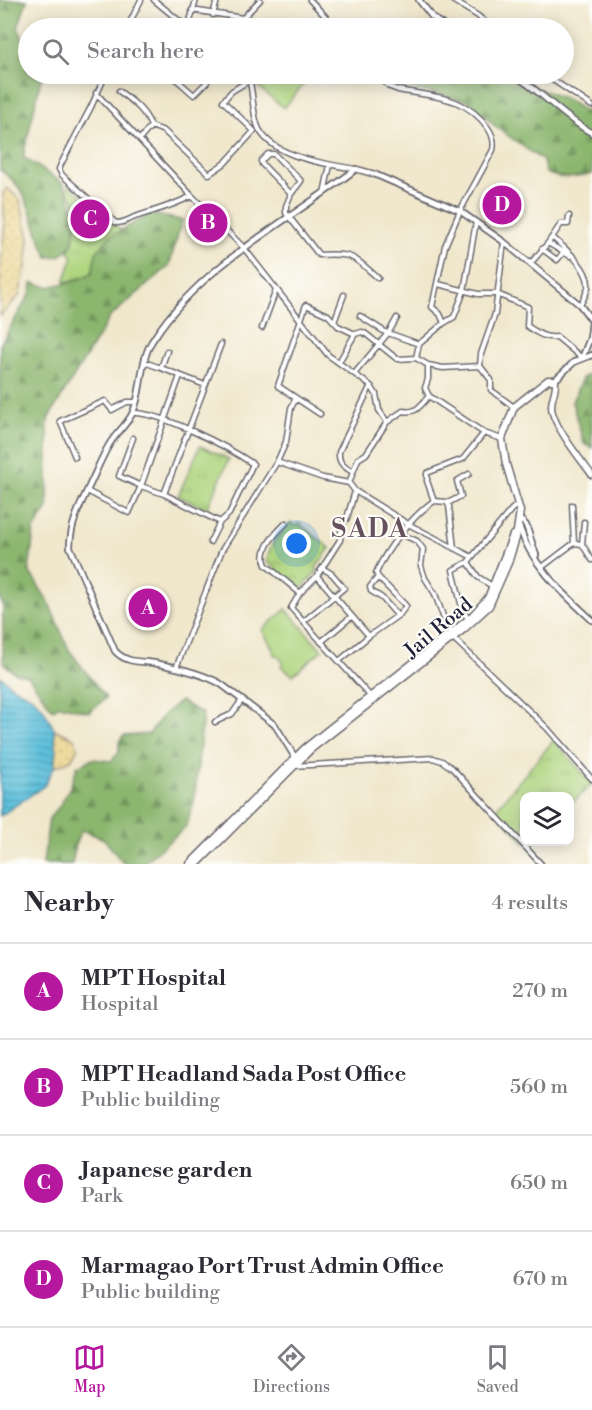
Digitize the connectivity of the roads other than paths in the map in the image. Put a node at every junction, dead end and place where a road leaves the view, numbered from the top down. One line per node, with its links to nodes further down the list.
1 (141, 0): 11 (street)
2 (154, 0): 12 (street)
3 (196, 0): 9 (street)
4 (217, 0): 10 (street)
5 (260, 0): 14 (street)
6 (310, 0): 15 (street)
7 (419, 0): 16 (street)
8 (452, 0): 17 (street)
9 (192, 10): 10 (street); 13 (street)
10 (213, 15): 14 (street)
11 (132, 18)
12 (176, 18)
13 (190, 18)
14 (243, 18)
15 (327, 18)
16 (433, 18)
17 (480, 18)
18 (101, 84): 27 (street)
19 (182, 84): 20 (street)
20 (204, 84)
21 (242, 84): 29 (street)
22 (250, 84): 32 (street)
23 (387, 84): 37 (street)
24 (527, 84): 30 (street)
25 (559, 84): 28 (street)
26 (119, 92): 29 (street)
27 (96, 93): 31 (street); 36 (street)
28 (592, 106)
29 (151, 126): 31 (street)
30 (592, 133)
31 (140, 139): 36 (street)
32 (330, 165): 33 (street); 35 (street)
33 (356, 169): 35 (street); 37 (street)
34 (291, 194): 34 (street); 39 (street)
35 (324, 194): 39 (street)
36 (192, 196): 44 (street)
37 (460, 211): 40 (street); 50 (street)
38 (569, 216): 41 (street)
39 (290, 218): 44 (street); 49 (street)
40 (476, 221): 42 (street); 52 (street)
41 (552, 237): 43 (street); 47 (street)
42 (504, 242): 48 (street); 53 (street)
43 (548, 243): 45 (street); 46 (street)
44 (244, 248): 51 (street); 71 (street)
45 (542, 249): 46 (street); 48 (street)
46 (562, 253): 47 (street)
47 (570, 256): 55 (street)
48 (530, 264): 55 (street)
49 (378, 278)
50 (438, 284): 52 (street); 60 (street)
51 (276, 290): 58 (street); 61 (street)
52 (464, 291): 53 (street); 60 (street)
53 (497, 294): 70 (street); 74 (street)
54 (344, 295): 59 (street)
55 (580, 305): 70 (street)
56 (360, 316): 62 (street)
57 (397, 318): 62 (street)
58 (302, 321): 59 (street); 72 (street); 82 (street)
59 (334, 322): 63 (street)
60 (444, 323): 66 (street)
61 (262, 328)
62 (389, 332): 64 (street); 66 (street)
63 (355, 334): 64 (street); 72 (street)
64 (380, 343): 69 (street); 76 (street)
65 (221, 344): 79 (street)
66 (419, 344): 69 (street)
67 (167, 351): 75 (street)
68 (592, 355): 70 (street)
69 (416, 358): 73 (street)
70 (582, 358): 78 (street)
71 (144, 362): 75 (street); 83 (street)
72 (339, 362): 76 (street)
73 (428, 365): 74 (street); 81 (street)
74 (480, 366): 84 (street)
75 (161, 368): 77 (street)
76 (355, 374): 80 (street)
77 (180, 376): 79 (street); 87 (street)
78 (555, 380): 84 (main road); 97 (main road)
79 (205, 385): 89 (street)
80 (371, 386): 88 (street); 95 (street)
81 (429, 396): 88 (street); 90 (street)
82 (296, 398): 86 (street); 94 (street)
83 (136, 402): 85 (street); 93 (street)
84 (514, 407): 92 (main road)
85 (133, 412): 87 (street); 100 (street)
86 (320, 414)
87 (166, 421): 89 (street); 99 (street)
88 (387, 422): 95 (street)
89 (189, 430): 102 (street); 108 (street)
90 (484, 433): 92 (street); 103 (street)
91 (134, 438): 99 (street)
92 (502, 439): 105 (main road)
93 (75, 457)
94 (277, 462): 98 (street); 136 (street)
95 (353, 472): 98 (street)
96 (469, 474): 104 (street)
97 (592, 475)
98 (350, 483): 101 (street)
99 (141, 486): 100 (street); 102 (street)
100 (87, 491): 136 (street)
101 (354, 491): 111 (street); 120 (street)
102 (164, 494): 108 (street)
103 (434, 501): 104 (street); 111 (street)
104 (448, 504): 116 (street)
105 (519, 504): 107 (main road); 117 (street)
106 (572, 505): 114 (street)
107 (519, 521): 121 (street); 124 (main road, Jail Road); 133 (main road, Jail Road)
108 (220, 522): 113 (street)
109 (584, 522): 115 (street)
110 (286, 523): 125 (street)
111 (408, 524): 112 (street); 116 (street)
112 (401, 534): 123 (street); 133 (street)
113 (210, 542)
114 (574, 543): 115 (street); 121 (street)
115 (582, 544): 118 (street)
116 (455, 549): 117 (street)
117 (472, 557): 119 (street)
118 (592, 560)
119 (468, 562): 124 (street); 129 (street)
120 (322, 567): 122 (street); 126 (street)
121 (543, 567): 130 (street)
122 (317, 576): 125 (street); 126 (street)
123 (378, 577): 127 (street); 127 (street)
124 (493, 587): 129 (main road, Jail Road)
125 (300, 592): 131 (street)
126 (335, 597): 128 (street); 131 (street)
127 (397, 615): 132 (street)
128 (351, 617): 132 (street); 134 (street)
129 (468, 620): 133 (main road, Jail Road)
130 (592, 620)
131 (304, 621): 134 (street)
132 (369, 636): 135 (street)
133 (452, 636): 137 (main road, Jail Road); 141 (street)
134 (321, 642): 135 (street)
135 (339, 662): 137 (street)
136 (175, 668): 138 (street)
137 (372, 698): 140 (main road, Jail Road)
138 (242, 699): 139 (street); 140 (street)
139 (215, 722)
140 (293, 762): 142 (main road, Jail Road); 143 (main road, Jail Road); 144 (street)
141 (592, 779)
142 (190, 864)
143 (197, 864)
144 (541, 864)

